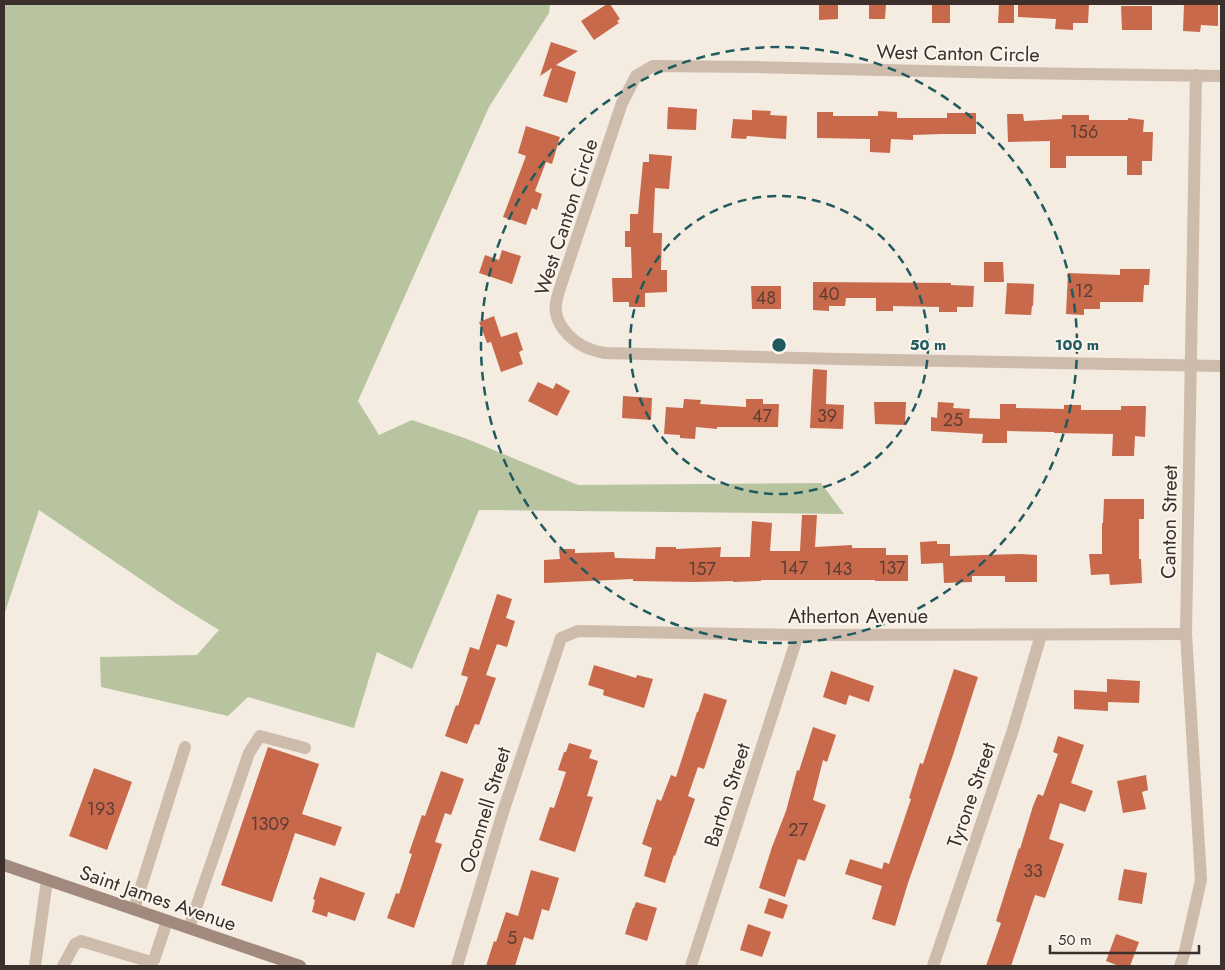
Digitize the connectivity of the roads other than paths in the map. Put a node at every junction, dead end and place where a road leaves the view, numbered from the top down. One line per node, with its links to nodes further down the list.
1 (1196, 75): 2 (street, West Canton Circle); 3 (street, Canton Street); 3 (street, West Canton Circle)
2 (1221, 76)
3 (1191, 365): 4 (street, West Canton Circle); 5 (street, Canton Street)
4 (1221, 366)
5 (1186, 634): 7 (street, Atherton Avenue); 22 (street, Canton Street)
6 (798, 635): 7 (street, Atherton Avenue); 8 (street, Atherton Avenue); 20 (street, Barton Street)
7 (1041, 635): 21 (street, Tyrone Street)
8 (552, 666): 19 (street, Oconnell Street)
9 (185, 747): 13 (street)
10 (305, 748): 15 (street)
11 (4, 865): 12 (main road, Saint James Avenue)
12 (47, 880): 13 (main road, Saint James Avenue); 16 (street)
13 (134, 909): 14 (main road, Saint James Avenue)
14 (166, 920): 15 (main road, Saint James Avenue); 17 (street)
15 (189, 928): 18 (main road, Saint James Avenue)
16 (37, 966)
17 (63, 966)
18 (300, 966)
19 (457, 966)
20 (691, 966)
21 (933, 966)
22 (1180, 966)

